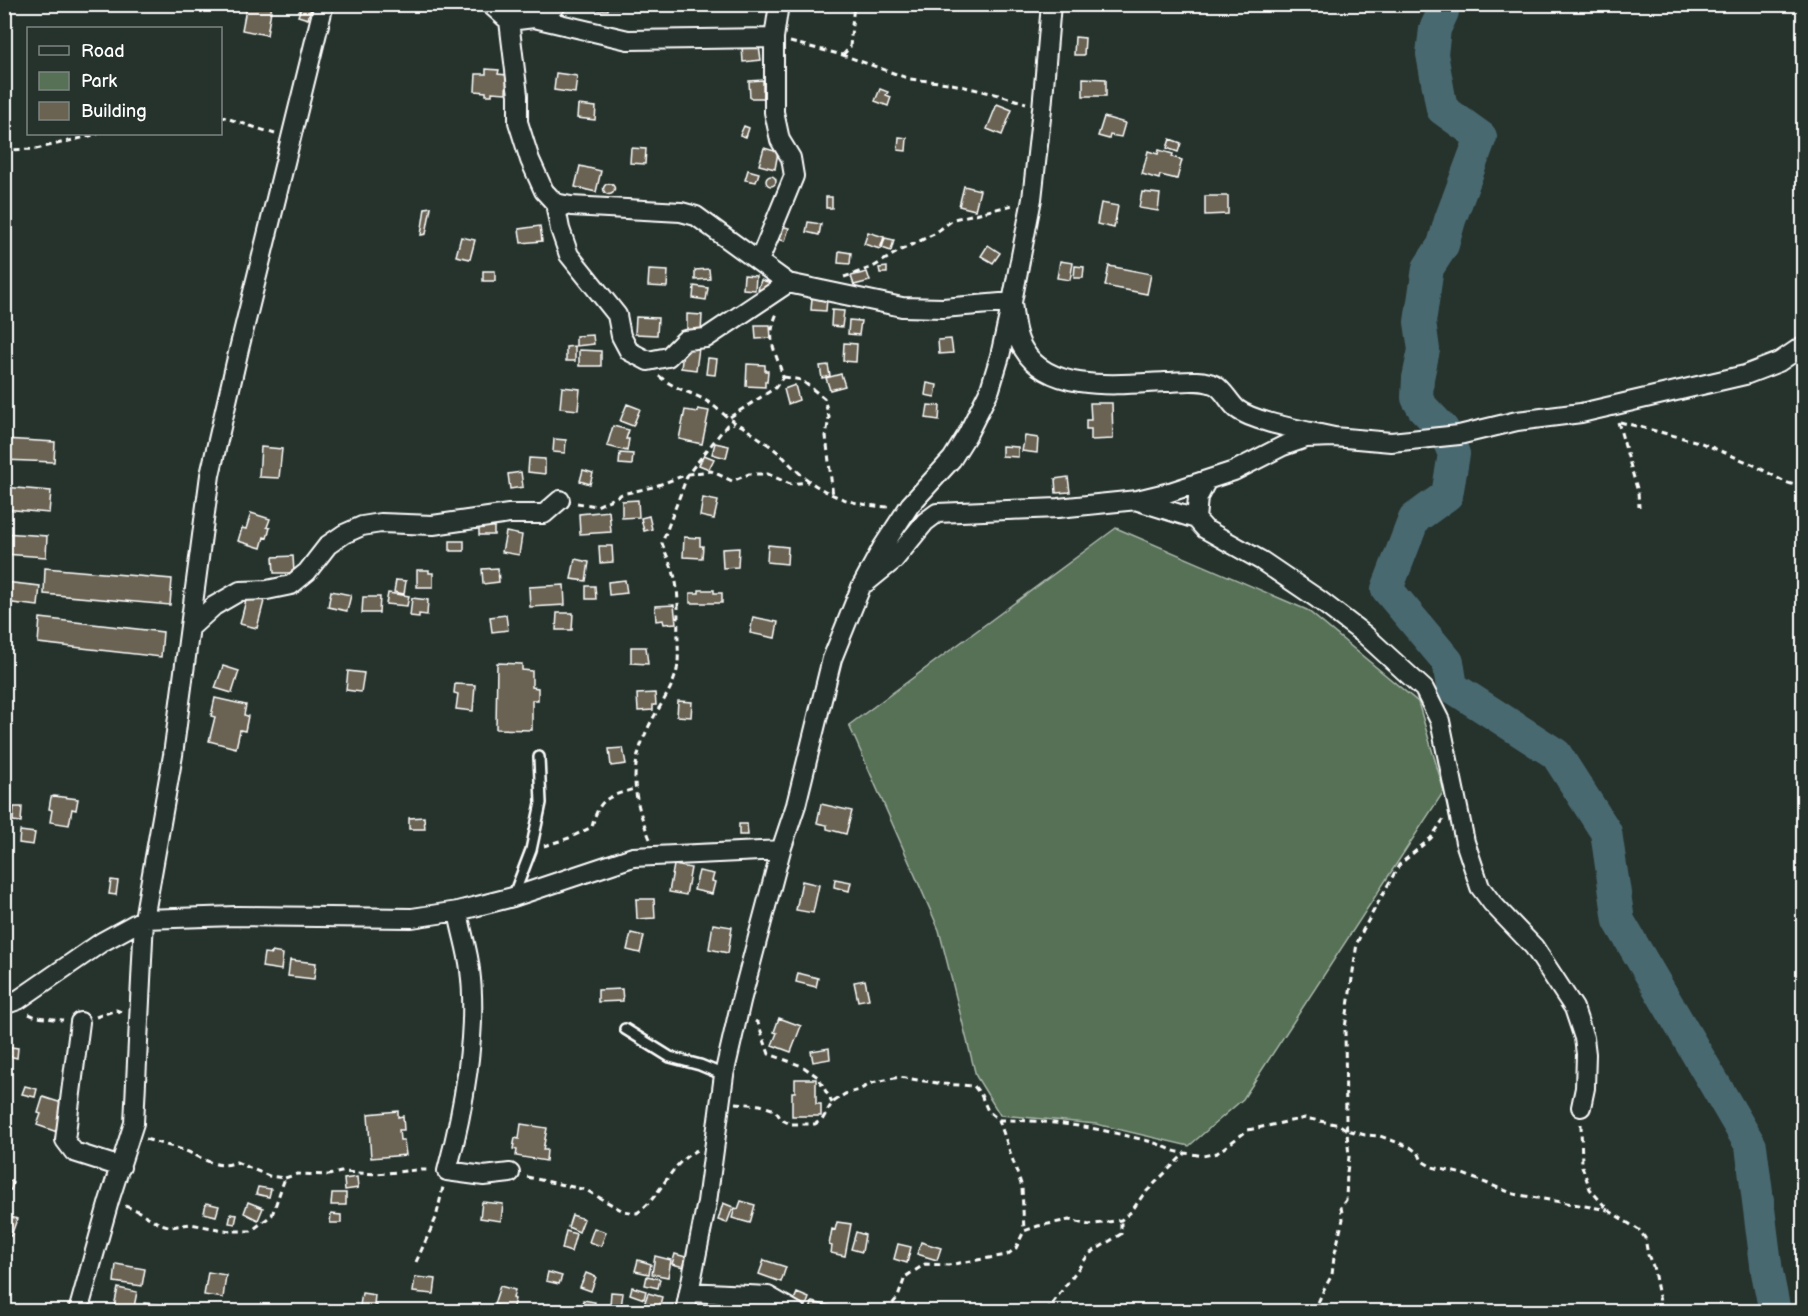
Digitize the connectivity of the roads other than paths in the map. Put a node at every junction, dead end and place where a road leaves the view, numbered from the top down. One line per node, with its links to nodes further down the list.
1 (324, 4): 20 (street)
2 (557, 4): 6 (street)
3 (779, 4): 8 (street)
4 (1051, 4): 12 (street)
5 (491, 5): 7 (street)
6 (534, 18): 7 (street); 8 (street)
7 (508, 21): 9 (street)
8 (774, 38): 10 (street)
9 (555, 202): 10 (street); 11 (street)
10 (759, 261): 11 (street)
11 (788, 283): 12 (street)
12 (1012, 302): 14 (street); 19 (street)
13 (1803, 345): 14 (street)
14 (1334, 437): 15 (street)
15 (1207, 480): 16 (street); 18 (street)
16 (1137, 500): 18 (street); 19 (street)
17 (560, 501): 20 (street)
18 (1196, 519): 30 (street)
19 (861, 587): 22 (street)
20 (190, 627): 25 (street)
21 (539, 757): 23 (lane)
22 (781, 850): 23 (street); 29 (street)
23 (513, 897): 24 (street)
24 (459, 911): 25 (street); 32 (street)
25 (144, 919): 26 (street); 31 (street)
26 (4, 1005)
27 (81, 1022): 31 (street)
28 (625, 1029): 29 (lane)
29 (724, 1075): 33 (street)
30 (1581, 1107)
31 (121, 1167): 34 (street)
32 (510, 1173)
33 (689, 1292): 35 (street); 36 (street)
34 (78, 1311)
35 (685, 1311)
36 (796, 1311)

